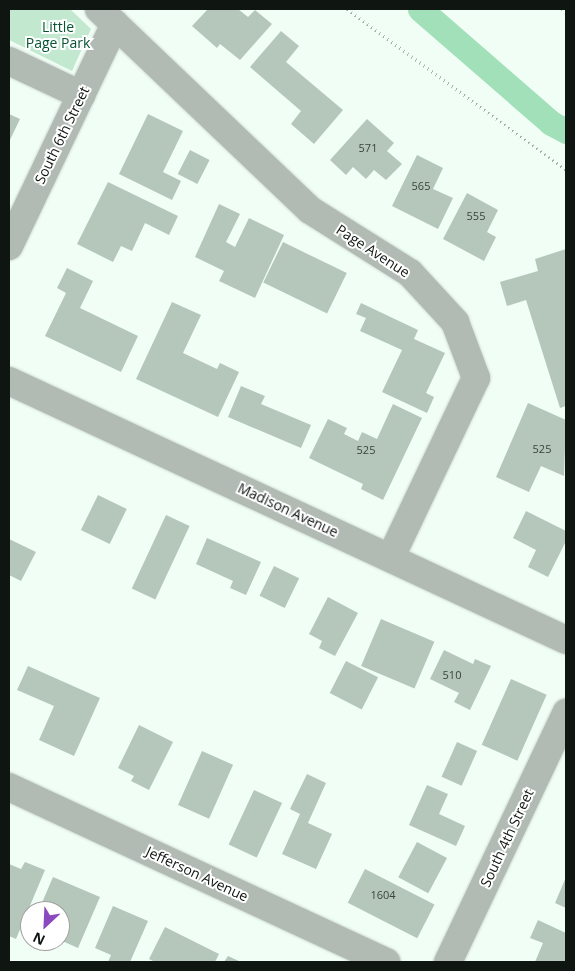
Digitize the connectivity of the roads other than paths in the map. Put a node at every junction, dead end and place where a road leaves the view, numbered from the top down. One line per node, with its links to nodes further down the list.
1 (107, 17): 3 (street, South 6th Street); 6 (street, Page Avenue)
2 (9, 61): 3 (street)
3 (81, 95): 4 (street, South 6th Street)
4 (9, 246)
5 (9, 381): 6 (street, Madison Avenue)
6 (391, 557): 7 (street, Madison Avenue)
7 (566, 640)
8 (566, 713): 11 (street, South 4th Street)
9 (9, 787): 10 (street, Jefferson Avenue)
10 (386, 962)
11 (448, 962)

